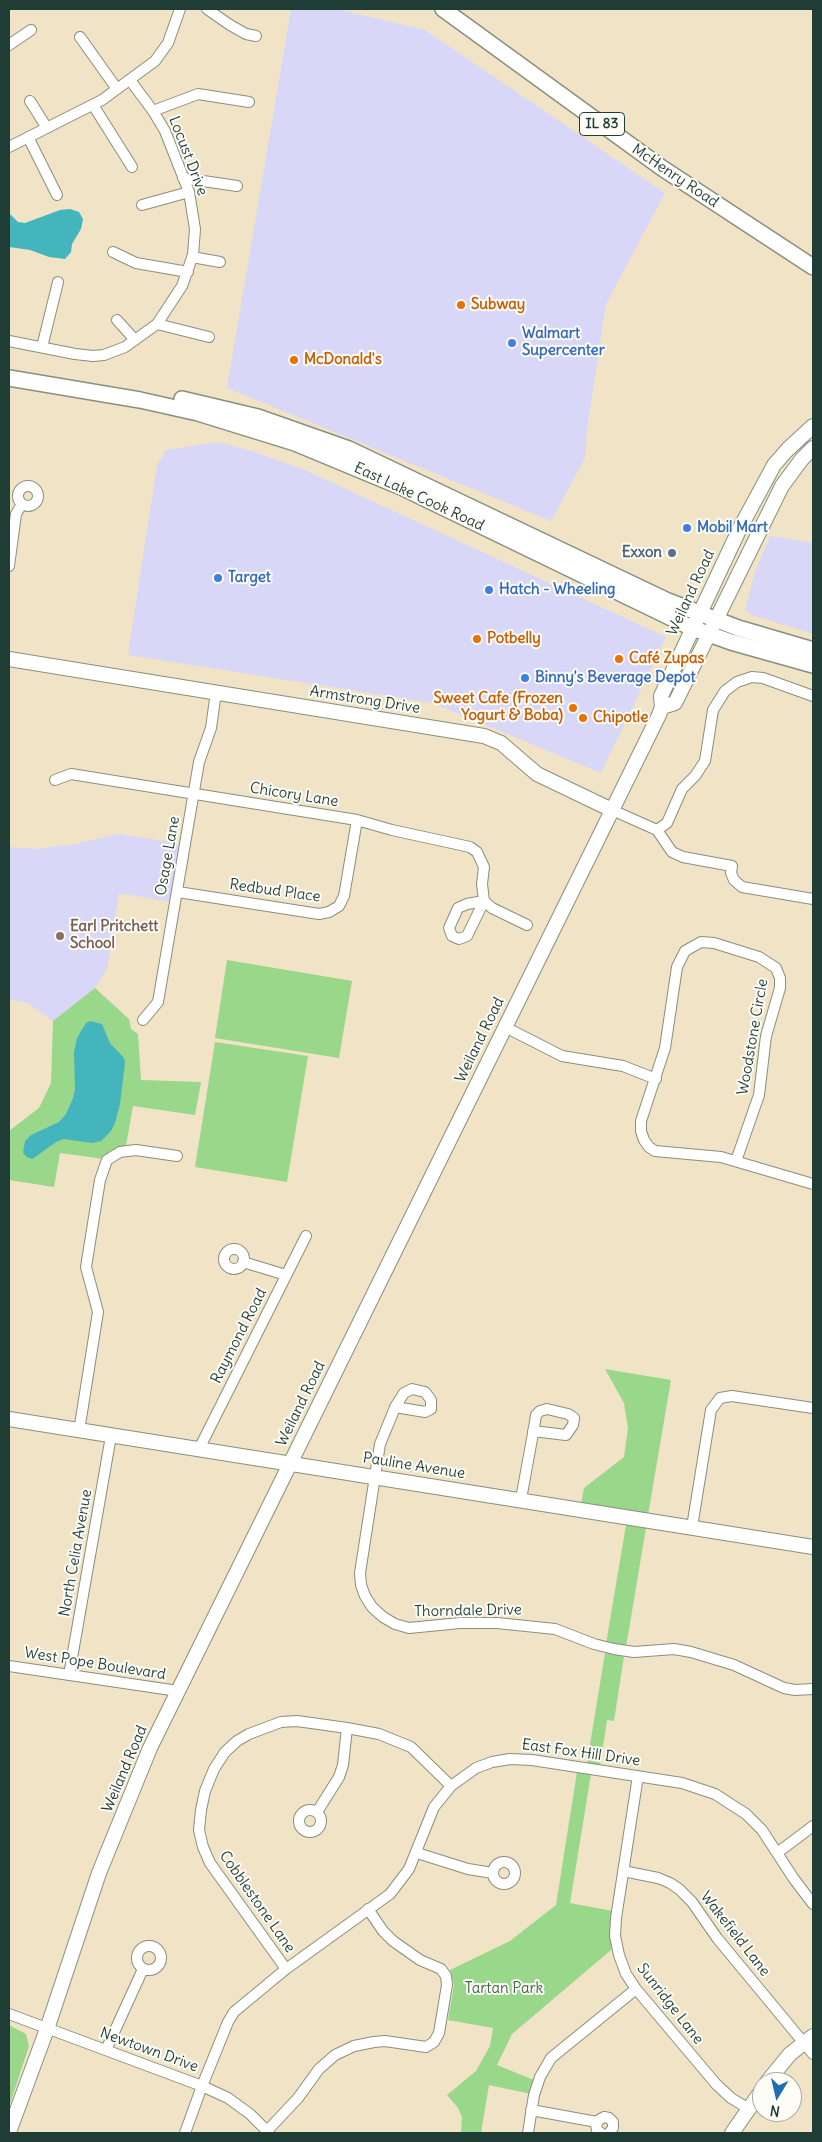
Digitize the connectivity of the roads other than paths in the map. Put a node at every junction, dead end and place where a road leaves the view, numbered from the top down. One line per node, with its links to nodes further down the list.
1 (180, 9): 8 (street)
2 (207, 9): 5 (street)
3 (443, 9): 26 (main road, McHenry Road / IL 83)
4 (31, 30): 7 (street)
5 (256, 36)
6 (80, 37): 9 (street)
7 (9, 45)
8 (130, 80): 9 (street); 13 (street, Locust Drive)
9 (117, 89): 12 (street)
10 (30, 101): 14 (street)
11 (248, 102): 13 (street)
12 (93, 105): 14 (street); 17 (street)
13 (153, 111): 18 (street, Locust Drive)
14 (47, 128): 15 (street)
15 (28, 137): 16 (street); 21 (street)
16 (9, 147)
17 (132, 167)
18 (183, 178): 19 (street); 20 (street, Locust Drive)
19 (237, 186)
20 (189, 192): 22 (street); 24 (street, Locust Drive)
21 (56, 195)
22 (142, 205)
23 (113, 252): 27 (street)
24 (192, 257): 25 (street); 27 (street, Locust Drive)
25 (220, 262)
26 (813, 267)
27 (188, 272): 30 (street, Locust Drive)
28 (58, 282): 34 (street)
29 (117, 320): 32 (street)
30 (157, 324): 31 (street); 32 (street, Locust Drive)
31 (209, 337)
32 (135, 340): 34 (street, Locust Drive)
33 (9, 341): 34 (street, Locust Drive)
34 (42, 347)
35 (9, 368): 41 (main road, East Lake Cook Road)
36 (9, 378): 43 (main road, East Lake Cook Road)
37 (813, 426): 41 (main road, Weiland Road)
38 (813, 448): 42 (main road, Weiland Road)
39 (22, 504): 40 (street)
40 (9, 566)
41 (698, 613): 42 (main road, East Lake Cook Road); 43 (main road, Weiland Road)
42 (716, 619): 44 (main road, Weiland Road); 45 (main road, East Lake Cook Road)
43 (692, 628): 44 (main road, East Lake Cook Road); 50 (main road, Weiland Road)
44 (708, 634): 47 (main road, East Lake Cook Road); 50 (main road, Weiland Road)
45 (813, 650)
46 (9, 659): 48 (main road, Armstrong Drive)
47 (813, 665)
48 (216, 692): 52 (street, Osage Lane); 53 (main road, Armstrong Drive)
49 (813, 696): 55 (street)
50 (662, 707): 53 (main road, Weiland Road)
51 (54, 780): 52 (street, Chicory Lane)
52 (194, 794): 54 (street, Chicory Lane); 56 (street, Osage Lane)
53 (612, 810): 55 (street, Armstrong Drive); 60 (main road, Weiland Road)
54 (357, 820): 56 (street, Redbud Place); 58 (street, Chicory Lane)
55 (657, 830): 57 (street)
56 (178, 892): 59 (street, Osage Lane)
57 (813, 899)
58 (527, 925)
59 (143, 1020)
60 (505, 1027): 61 (street); 75 (main road, Weiland Road)
61 (656, 1078): 63 (street, Woodstone Circle); 63 (street, Woodstone Circle)
62 (177, 1156): 71 (street)
63 (736, 1161): 64 (street, Woodstone Circle)
64 (813, 1184)
65 (306, 1236): 67 (street, Raymond Road)
66 (243, 1262): 67 (street)
67 (286, 1275): 74 (street, Raymond Road)
68 (396, 1407): 76 (street, Thorndale Drive)
69 (813, 1408): 78 (street)
70 (9, 1419): 71 (main road, Pauline Avenue)
71 (80, 1431): 73 (main road, Pauline Avenue)
72 (533, 1431): 77 (street)
73 (111, 1436): 74 (main road, Pauline Avenue); 81 (street, North Celia Avenue)
74 (199, 1449): 75 (main road, Pauline Avenue)
75 (290, 1464): 76 (main road, Pauline Avenue); 83 (main road, Weiland Road)
76 (375, 1476): 77 (main road, Pauline Avenue); 82 (street, Thorndale Drive)
77 (521, 1499): 78 (main road, Pauline Avenue)
78 (692, 1527): 79 (main road, Pauline Avenue)
79 (813, 1546)
80 (9, 1666): 81 (street, West Pope Boulevard)
81 (70, 1675): 83 (street, West Pope Boulevard)
82 (813, 1689)
83 (178, 1691): 99 (main road, Weiland Road)
84 (347, 1728): 86 (street, Cobblestone Lane); 87 (street); 96 (street, Cobblestone Lane)
85 (638, 1776): 86 (street, East Fox Hill Drive); 89 (street, East Fox Hill Drive); 91 (street, Sunridge Lane)
86 (451, 1786): 90 (street, East Fox Hill Drive)
87 (317, 1812)
88 (813, 1826): 89 (street)
89 (777, 1852): 93 (street, East Fox Hill Drive)
90 (417, 1853): 92 (street); 94 (street, East Fox Hill Drive)
91 (623, 1871): 97 (street, Sunridge Lane); 100 (street, Wakefield Lane)
92 (493, 1873)
93 (813, 1904)
94 (368, 1909): 96 (street, East Fox Hill Drive); 109 (street)
95 (143, 1969): 101 (street)
96 (286, 1969): 103 (street, East Fox Hill Drive)
97 (636, 1989): 105 (street, Sunridge Lane); 106 (street)
98 (9, 2014): 99 (street, Newtown Drive)
99 (47, 2029): 101 (street, Newtown Drive); 108 (main road, Weiland Road)
100 (810, 2044): 102 (main road)
101 (106, 2050): 103 (street, Newtown Drive)
102 (775, 2072)
103 (202, 2086): 109 (street, Newtown Drive); 110 (street, East Fox Hill Drive)
104 (752, 2105): 105 (main road)
105 (749, 2109): 114 (main road)
106 (531, 2110): 107 (street); 111 (street)
107 (597, 2122): 112 (street); 113 (street)
108 (9, 2132)
109 (268, 2132)
110 (185, 2133)
111 (528, 2133)
112 (601, 2133)
113 (609, 2133)
114 (732, 2133)

